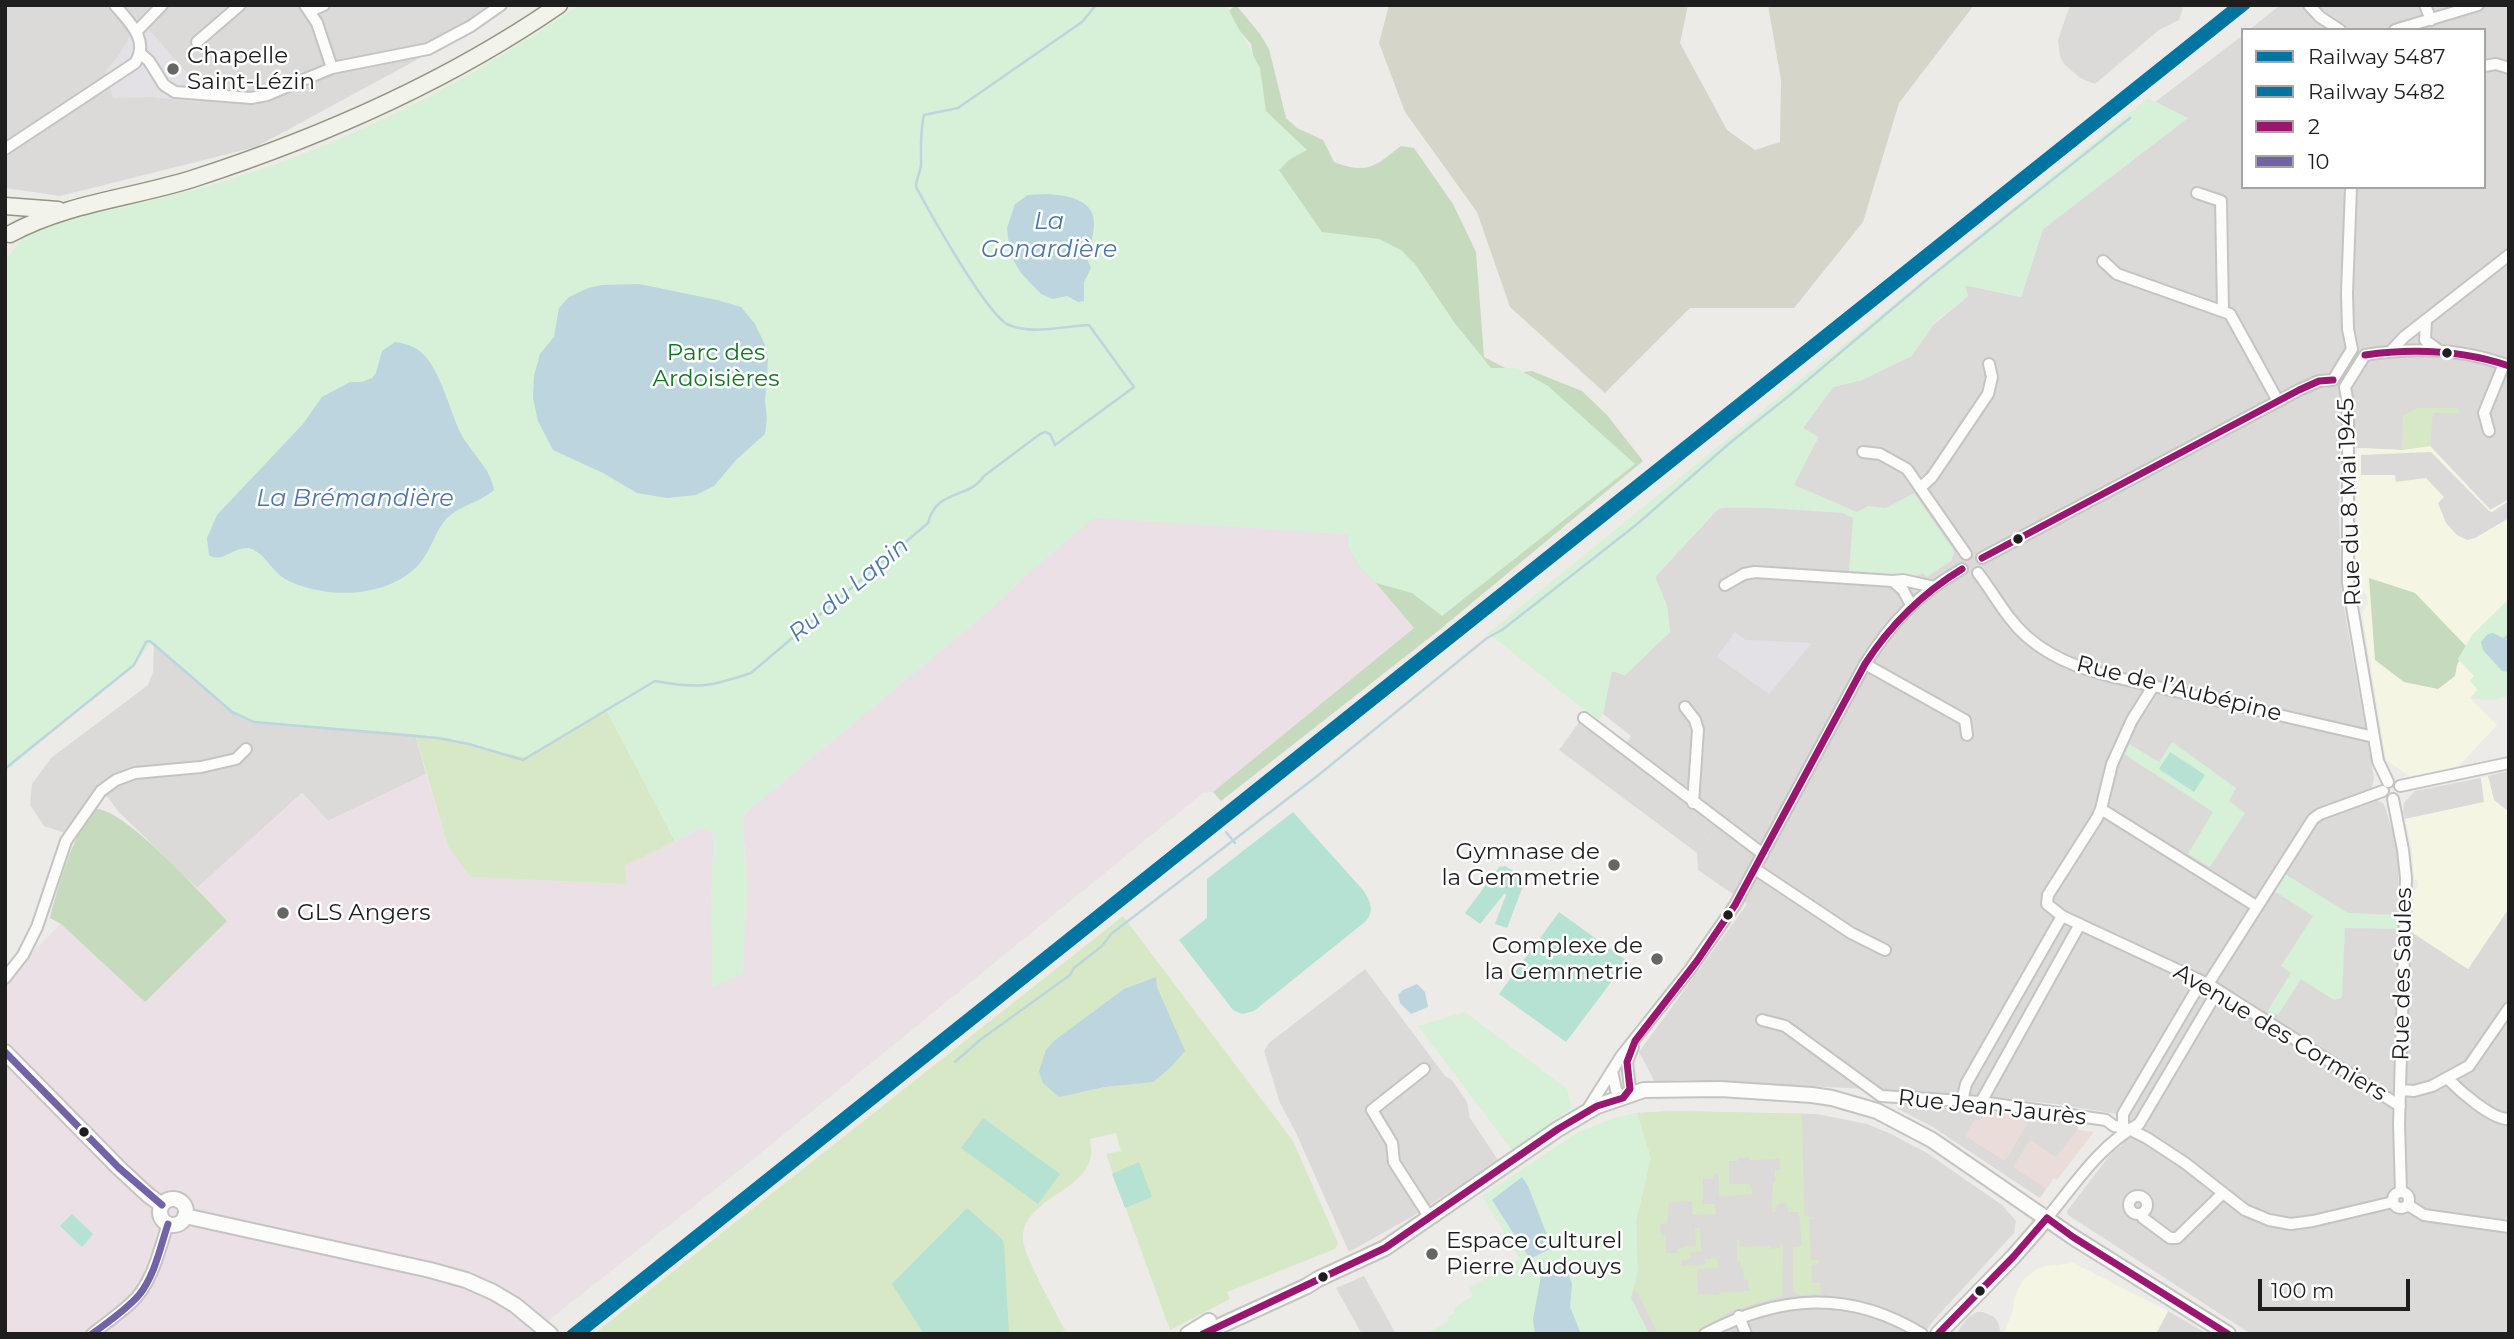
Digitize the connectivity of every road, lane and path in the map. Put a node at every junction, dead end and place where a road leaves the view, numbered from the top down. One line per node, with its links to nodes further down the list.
1 (115, 5): 14 (street)
2 (162, 5): 14 (street)
3 (240, 5): 15 (street)
4 (324, 5): 10 (street)
5 (501, 5): 18 (street)
6 (559, 5): 24 (main road)
7 (2309, 5): 12 (street)
8 (2425, 5): 11 (street)
9 (2478, 5): 11 (street)
10 (308, 8): 18 (street)
11 (2431, 20): 13 (street)
12 (2337, 28)
13 (2402, 28)
14 (136, 32): 16 (street)
15 (197, 42)
16 (140, 53): 18 (street); 20 (street)
17 (2486, 66): 19 (street)
18 (332, 68)
19 (2509, 68)
20 (5, 149)
21 (2351, 189): 32 (street)
22 (2197, 193): 28 (street)
23 (5, 206): 24 (main road); 25 (main road)
24 (68, 210): 25 (main road)
25 (8, 239)
26 (2509, 255): 29 (street)
27 (2103, 261): 28 (street)
28 (2223, 310): 37 (street)
29 (2426, 320): 30 (street); 31 (street)
30 (2391, 351): 31 (street); 32 (street)
31 (2439, 351): 34 (street)
32 (2356, 356): 35 (street); 36 (street)
33 (1989, 364): 40 (street)
34 (2506, 365): 38 (street)
35 (2336, 376): 36 (street); 37 (street)
36 (2347, 382): 54 (street, Rue du 8 Mai 1945)
37 (2278, 401): 42 (street)
38 (2489, 431)
39 (1863, 452): 40 (street)
40 (1920, 488): 41 (street)
41 (1966, 554): 42 (street); 43 (street)
42 (1982, 558): 44 (street)
43 (1962, 569): 44 (street); 47 (street)
44 (1978, 573): 50 (street, Rue de l’Aubépine)
45 (1893, 581): 46 (street); 47 (street); 48 (street)
46 (1725, 585)
47 (1934, 587): 48 (street)
48 (1911, 605): 49 (street)
49 (1865, 664): 53 (street); 62 (street)
50 (2154, 685): 54 (street, Rue de l’Aubépine); 61 (street)
51 (1685, 707): 60 (street)
52 (1584, 718): 60 (street)
53 (1967, 735)
54 (2374, 737): 58 (street, Rue du 8 Mai 1945)
55 (246, 749): 68 (street)
56 (2509, 763): 57 (street)
57 (2400, 786): 58 (street); 59 (street)
58 (2385, 787): 59 (street); 64 (street)
59 (2393, 799): 79 (street, Rue des Saules)
60 (1693, 803): 62 (street)
61 (2101, 809): 64 (street); 65 (street, Avenue des Cormiers)
62 (1763, 854): 63 (street)
63 (1755, 869): 67 (street); 72 (street)
64 (2256, 906): 69 (street)
65 (2062, 916): 66 (street, Avenue des Cormiers); 81 (street)
66 (2080, 924): 69 (street, Avenue des Cormiers); 82 (street)
67 (1885, 950)
68 (5, 978)
69 (2208, 984): 83 (street, Avenue des Cormiers); 87 (street); 87 (street)
70 (2509, 1008): 76 (street)
71 (1762, 1020): 81 (street, Rue Jean-Jaurès)
72 (1635, 1041): 75 (street); 77 (street)
73 (5, 1052): 91 (street)
74 (1424, 1069): 95 (street)
75 (1612, 1071): 80 (street); 84 (street)
76 (2448, 1079): 79 (street); 85 (street)
77 (1630, 1080): 78 (street); 80 (street)
78 (1644, 1090): 80 (street); 86 (street)
79 (2400, 1090): 83 (street, Rue des Saules)
80 (1623, 1098): 84 (street); 86 (street)
81 (1962, 1101): 82 (street, Rue Jean-Jaurès)
82 (1981, 1102): 87 (street, Rue Jean-Jaurès)
83 (2400, 1106): 88 (street, Rue des Saules)
84 (1586, 1112): 95 (street)
85 (2509, 1119)
86 (1898, 1122): 96 (street)
87 (2122, 1127): 89 (street, Rue Jean-Jaurès); 96 (street)
88 (2401, 1192): 90 (street); 92 (street)
89 (2222, 1193): 90 (street, Rue Jean-Jaurès); 93 (street)
90 (2393, 1202): 92 (street)
91 (162, 1205): 94 (street); 97 (street)
92 (2408, 1205): 98 (street)
93 (2141, 1214)
94 (185, 1216): 97 (street); 101 (street)
95 (1430, 1218): 99 (street)
96 (2047, 1218): 108 (street); 109 (street)
97 (169, 1224): 102 (street)
98 (2509, 1227)
99 (1318, 1279): 103 (street); 104 (street)
100 (1739, 1317): 105 (street); 106 (street); 107 (street)
101 (545, 1331)
102 (92, 1334)
103 (1188, 1334)
104 (1202, 1334)
105 (1705, 1334)
106 (1746, 1334)
107 (1922, 1334)
108 (1938, 1334)
109 (2228, 1334)

